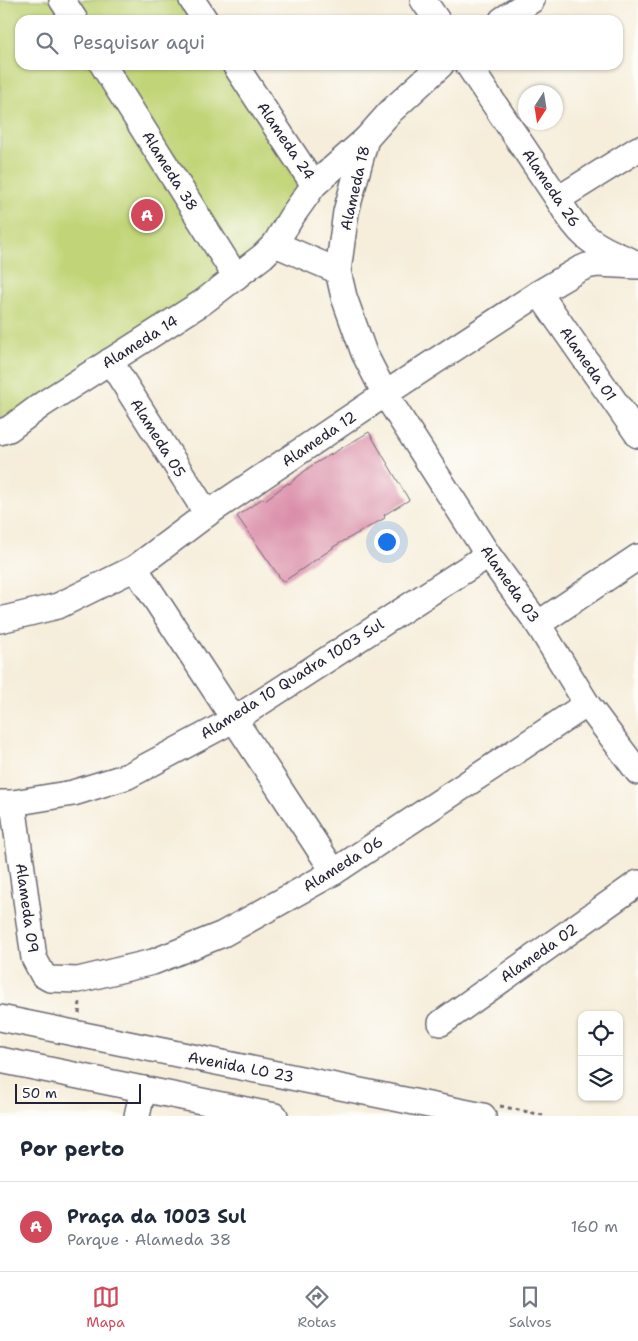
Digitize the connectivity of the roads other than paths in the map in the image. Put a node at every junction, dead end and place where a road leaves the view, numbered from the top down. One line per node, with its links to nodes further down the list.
1 (62, 0): 5 (street)
2 (192, 0): 6 (street)
3 (423, 0): 7 (street)
4 (532, 0): 8 (street)
5 (71, 15)
6 (202, 15)
7 (434, 15)
8 (510, 15)
9 (106, 70): 20 (street, Alameda 38)
10 (238, 70): 15 (street, Alameda 24)
11 (436, 70): 13 (street, Alameda 18)
12 (471, 70): 16 (street, Alameda 26)
13 (366, 139): 15 (street, Alameda 24); 19 (street, Alameda 18)
14 (638, 149): 16 (street)
15 (314, 185): 17 (street, Alameda 14)
16 (558, 199): 18 (street, Alameda 26)
17 (276, 244): 19 (street); 20 (street, Alameda 14)
18 (638, 265): 21 (street, Alameda 12)
19 (338, 272): 23 (street, Alameda 18)
20 (236, 277): 22 (street, Alameda 14)
21 (539, 293): 23 (street, Alameda 12); 25 (street, Alameda 01)
22 (110, 361): 24 (street, Alameda 14); 26 (street, Alameda 05)
23 (385, 394): 26 (street, Alameda 12); 27 (street, Alameda 03)
24 (0, 432)
25 (638, 435)
26 (207, 514): 29 (street, Alameda 12)
27 (488, 555): 31 (street, Alameda 03); 33 (street, Alameda 10 Quadra 1003 Sul)
28 (638, 557): 31 (street)
29 (135, 568): 30 (street, Alameda 12); 33 (street)
30 (0, 620)
31 (538, 624): 32 (street, Alameda 03)
32 (587, 704): 34 (street, Alameda 03); 36 (street, Alameda 06)
33 (235, 719): 35 (street, Alameda 10 Quadra 1003 Sul); 36 (street)
34 (638, 772)
35 (6, 803): 38 (street, Alameda 09)
36 (334, 872): 38 (street, Alameda 06)
37 (638, 883): 40 (street, Alameda 02)
38 (78, 980)
39 (0, 1018): 45 (street, Avenida LO 23)
40 (441, 1023)
41 (0, 1060): 42 (street)
42 (143, 1089): 43 (street); 44 (street)
43 (137, 1116)
44 (275, 1116)
45 (483, 1116)

